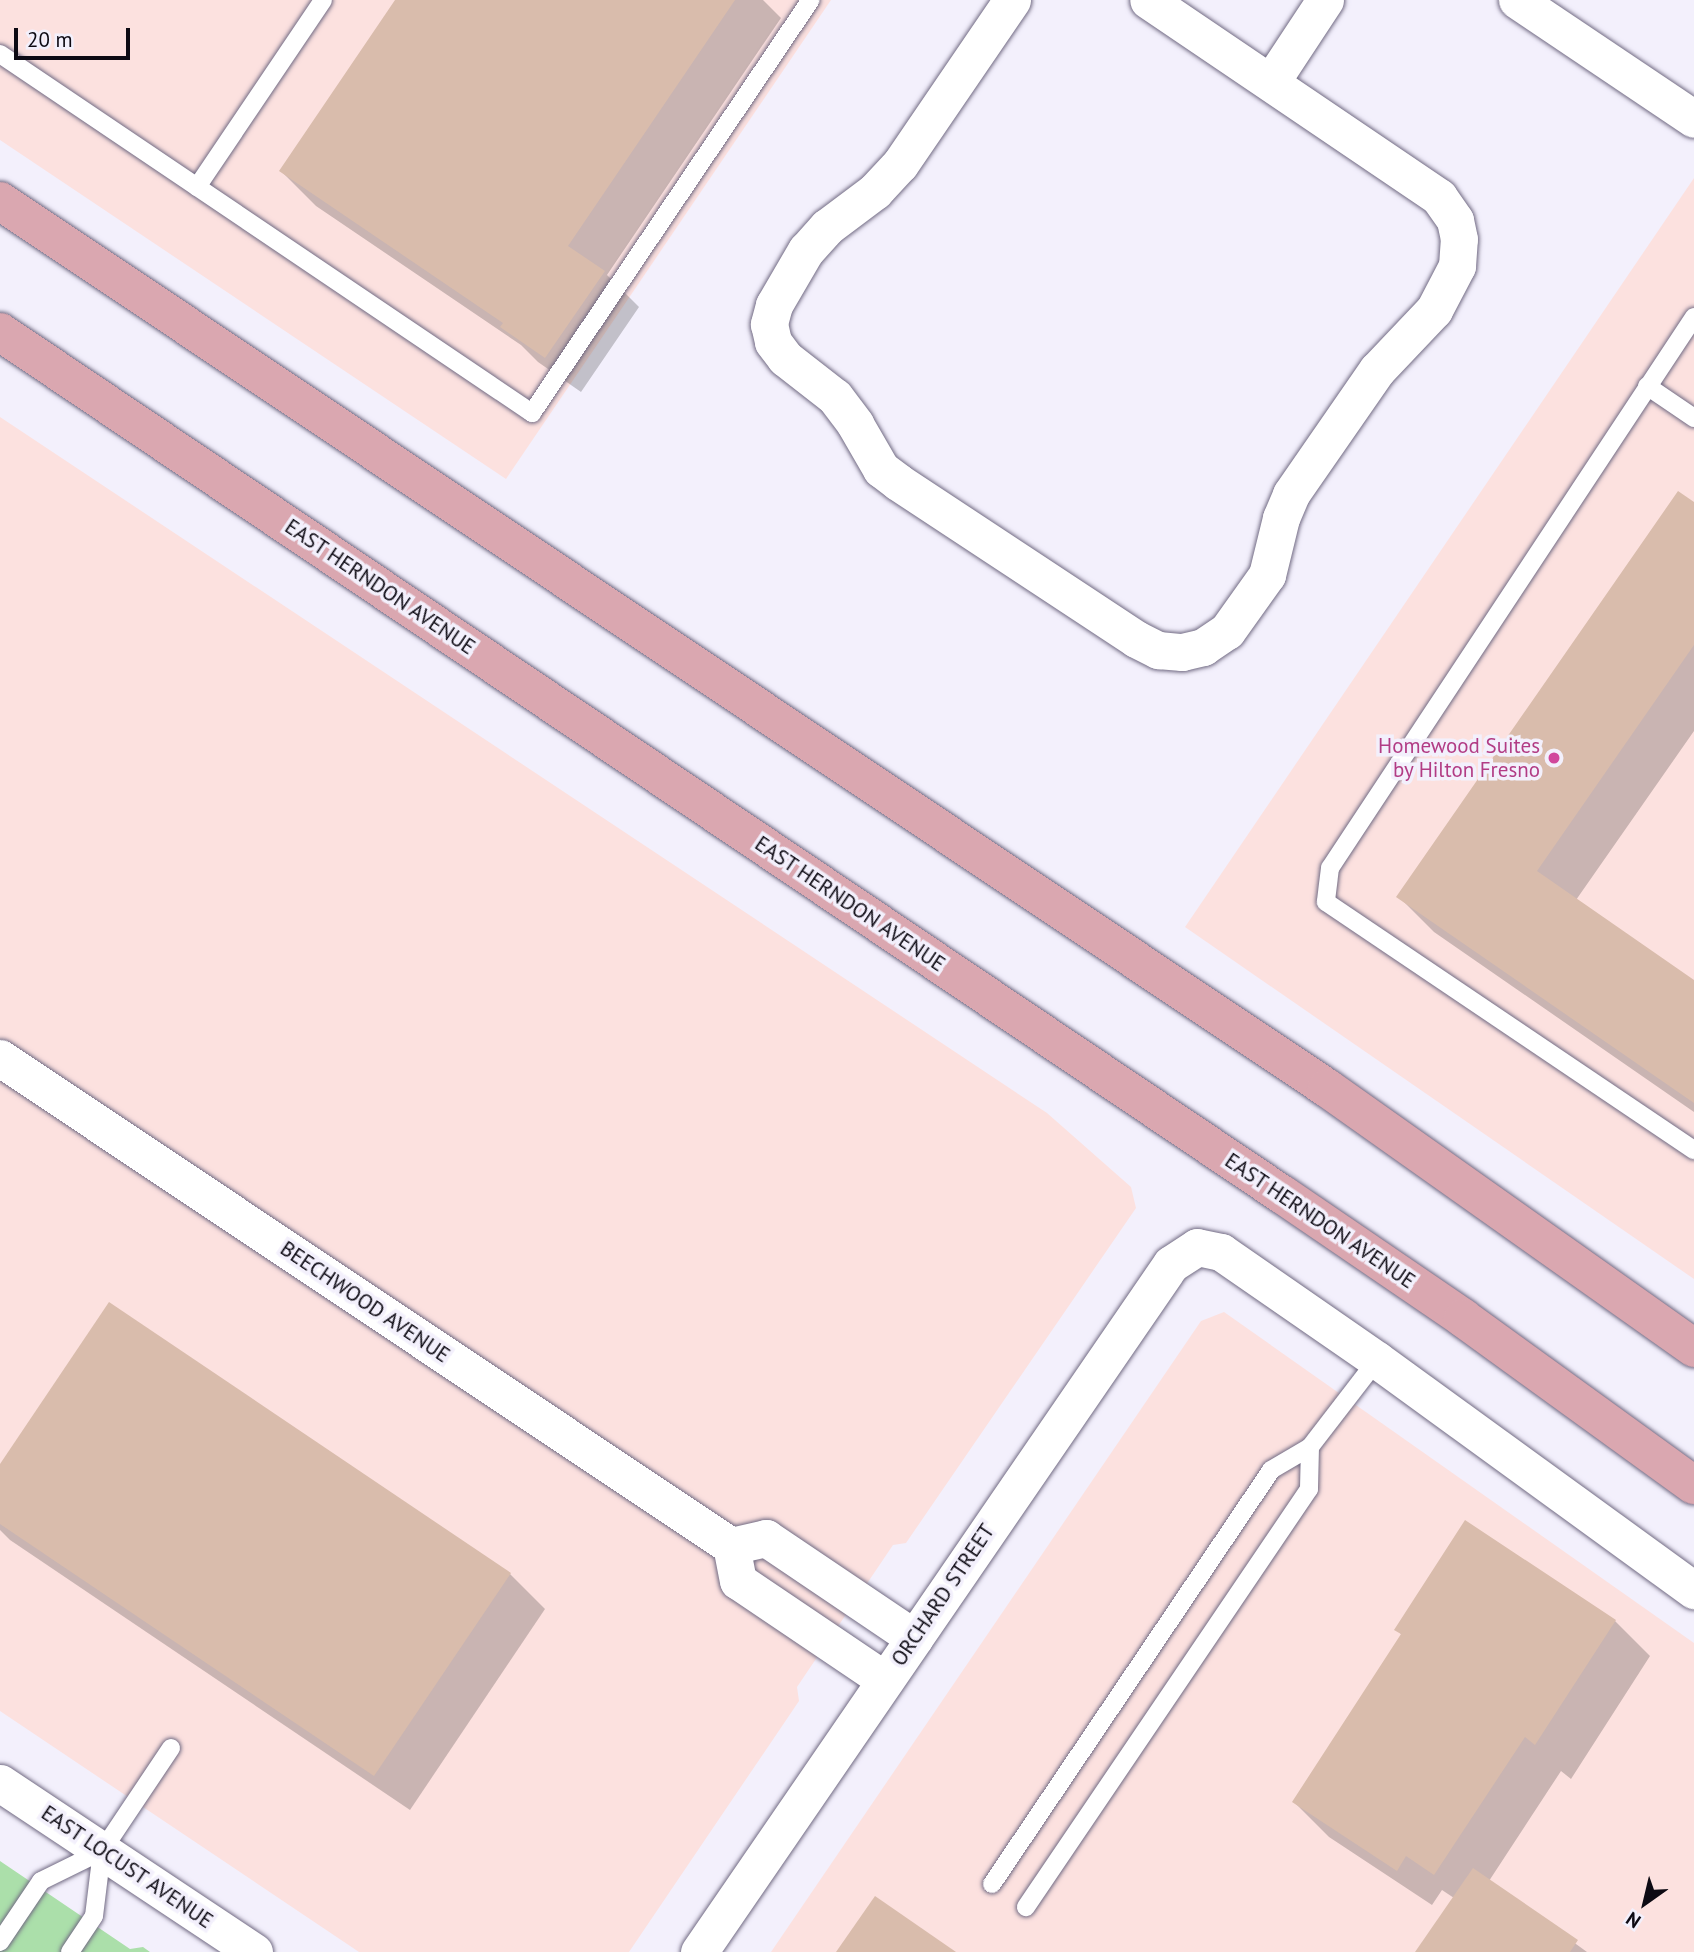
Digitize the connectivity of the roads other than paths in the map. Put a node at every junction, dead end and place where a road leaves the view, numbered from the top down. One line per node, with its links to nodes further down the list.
1 (323, 0): 10 (lane)
2 (811, 0): 10 (lane)
3 (1012, 0): 8 (street)
4 (1148, 0): 8 (street)
5 (1325, 0): 8 (street)
6 (1517, 0): 9 (street)
7 (0, 54): 10 (lane)
8 (1271, 82)
9 (1694, 119)
10 (197, 187)
11 (0, 201): 18 (main road)
12 (1694, 317): 14 (lane)
13 (0, 332): 21 (main road, EAST HERNDON AVENUE)
14 (1647, 386): 15 (lane); 17 (lane)
15 (1694, 418)
16 (0, 1058): 22 (street, BEECHWOOD AVENUE)
17 (1694, 1150)
18 (1694, 1348)
19 (1377, 1360): 20 (lane); 23 (street); 24 (street, ORCHARD STREET)
20 (1310, 1447): 29 (lane); 30 (lane)
21 (1694, 1485)
22 (731, 1546): 24 (street); 25 (street)
23 (1694, 1590)
24 (914, 1638): 25 (street, ORCHARD STREET)
25 (885, 1681): 34 (street, ORCHARD STREET)
26 (170, 1748): 28 (lane)
27 (0, 1783): 28 (street, EAST LOCUST AVENUE)
28 (102, 1851): 31 (lane); 32 (lane); 33 (street, EAST LOCUST AVENUE)
29 (992, 1884)
30 (1026, 1907)
31 (0, 1942)
32 (70, 1952)
33 (254, 1952)
34 (699, 1952)

